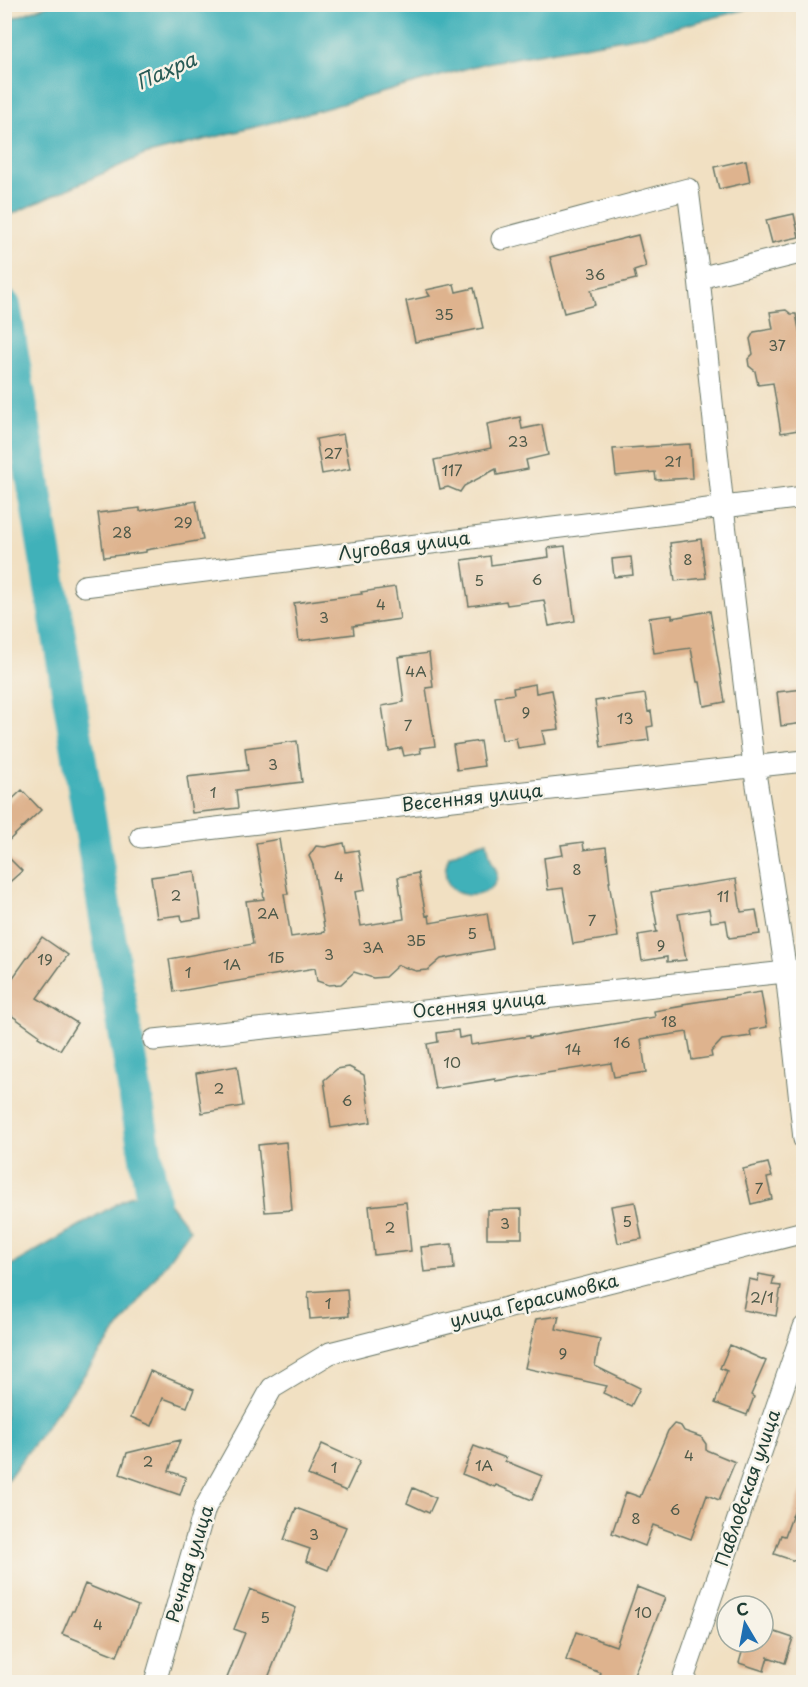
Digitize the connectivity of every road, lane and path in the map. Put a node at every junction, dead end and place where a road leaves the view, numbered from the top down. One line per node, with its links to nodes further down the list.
1 (502, 239): 3 (street)
2 (804, 252): 3 (street)
3 (699, 278): 5 (street)
4 (804, 496): 5 (street, Луговая улица)
5 (723, 507): 6 (street, Луговая улица); 8 (street)
6 (84, 586)
7 (804, 761): 8 (street, Весенняя улица)
8 (754, 766): 9 (street, Весенняя улица); 10 (street)
9 (141, 837)
10 (795, 971): 11 (street, Осенняя улица); 12 (street)
11 (154, 1040)
12 (804, 1139)
13 (804, 1232): 15 (street, улица Герасимовка)
14 (804, 1327): 17 (street, Павловская улица)
15 (272, 1388): 16 (street, Речная улица)
16 (155, 1683)
17 (682, 1683)

